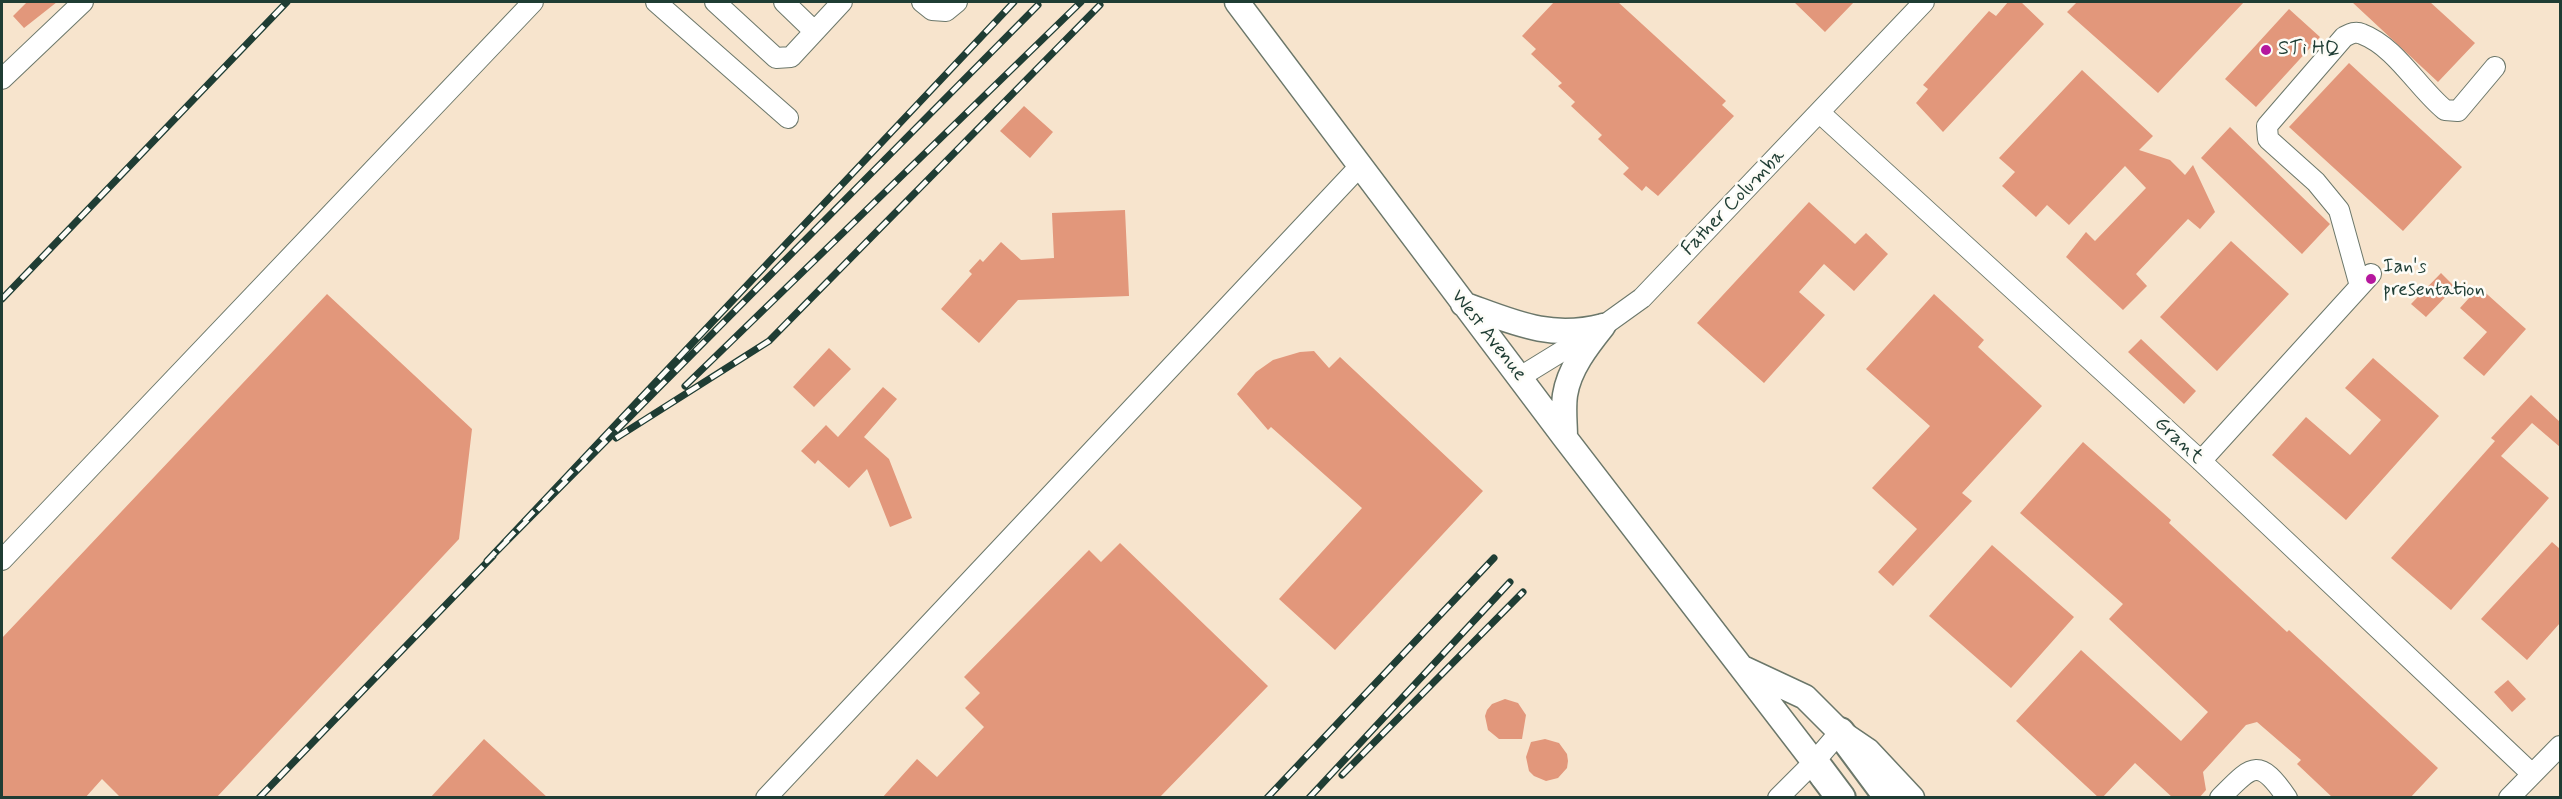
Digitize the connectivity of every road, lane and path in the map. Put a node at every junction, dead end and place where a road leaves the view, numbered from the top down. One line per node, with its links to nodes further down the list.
1 (533, 2): 22 (street)
2 (656, 2): 15 (street)
3 (715, 2): 11 (street)
4 (784, 2): 11 (street)
5 (842, 2): 11 (street)
6 (922, 2): 7 (street)
7 (957, 2)
8 (1237, 2): 16 (main road, West Avenue)
9 (1924, 2): 14 (street, Father Columba)
10 (79, 3): 13 (street)
11 (814, 31)
12 (2495, 67): 21 (street)
13 (2, 80)
14 (1820, 113): 18 (street, Father Columba); 21 (street, Grant)
15 (788, 118)
16 (1359, 167): 17 (main road, West Avenue); 28 (street)
17 (1463, 304): 18 (main road); 19 (main road, West Avenue)
18 (1603, 326): 19 (street, Father Columba); 20 (main road)
19 (1520, 377): 20 (main road, West Avenue)
20 (1564, 438): 23 (main road, West Avenue)
21 (2201, 462): 27 (street, Grant)
22 (2, 560)
23 (1743, 668): 24 (main road, West Avenue); 26 (main road, West Avenue)
24 (1840, 732): 26 (street); 32 (highway); 33 (main road, West Avenue)
25 (2560, 746): 27 (street)
26 (1814, 762): 29 (street); 30 (main road, West Avenue); 31 (highway)
27 (2532, 774): 36 (street)
28 (766, 798)
29 (1778, 798)
30 (1835, 798)
31 (1841, 798)
32 (1889, 798)
33 (1912, 798)
34 (2220, 798): 35 (street)
35 (2287, 798)
36 (2509, 798)

